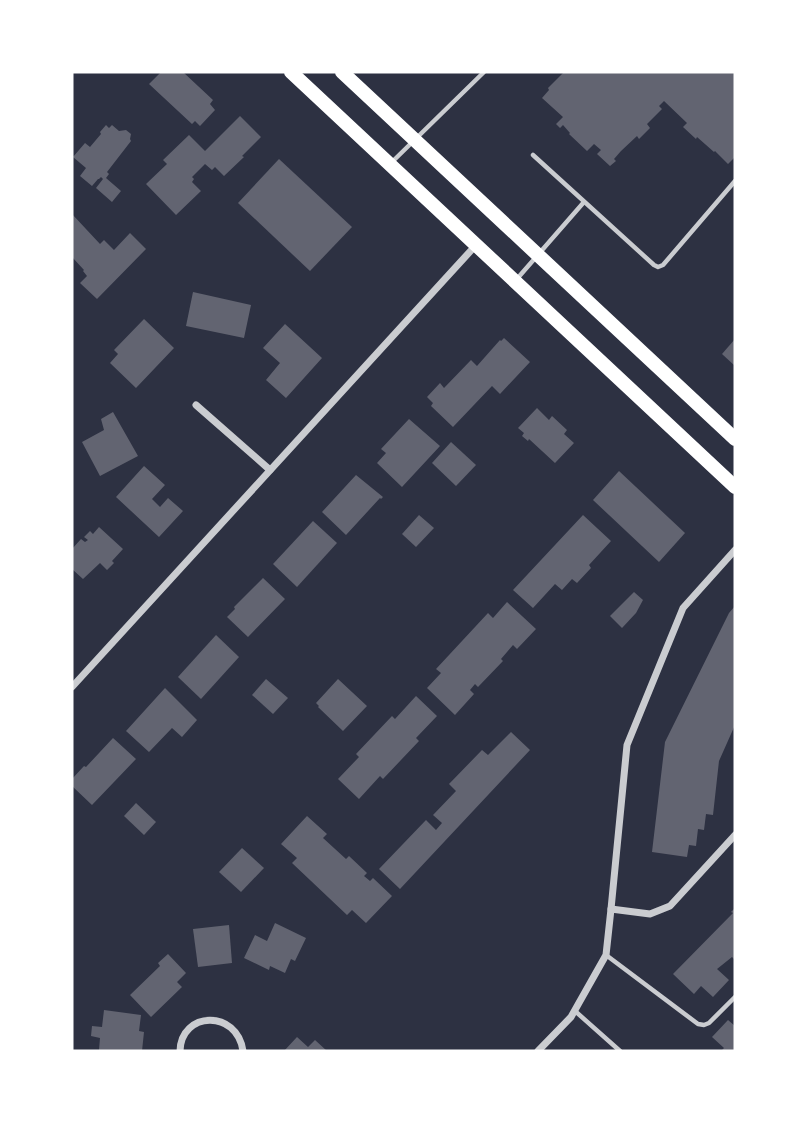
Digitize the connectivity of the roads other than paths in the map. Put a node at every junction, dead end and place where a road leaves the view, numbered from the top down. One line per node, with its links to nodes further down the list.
1 (291, 72): 6 (main road)
2 (342, 72): 4 (main road)
3 (484, 72): 4 (lane)
4 (415, 140): 6 (lane); 10 (main road)
5 (533, 155): 8 (lane)
6 (390, 164): 9 (main road)
7 (735, 181): 8 (lane)
8 (584, 202): 10 (lane)
9 (476, 245): 11 (main road); 14 (street)
10 (538, 254): 11 (lane); 13 (main road)
11 (515, 281): 15 (main road)
12 (196, 405): 14 (street)
13 (735, 439)
14 (270, 470): 17 (street)
15 (735, 487)
16 (735, 550): 19 (street)
17 (72, 687)
18 (735, 835): 19 (street)
19 (611, 909): 20 (street)
20 (606, 955): 21 (lane); 22 (street)
21 (735, 997)
22 (575, 1011): 25 (street); 26 (lane)
23 (180, 1051): 24 (street)
24 (243, 1051)
25 (538, 1051)
26 (620, 1051)

